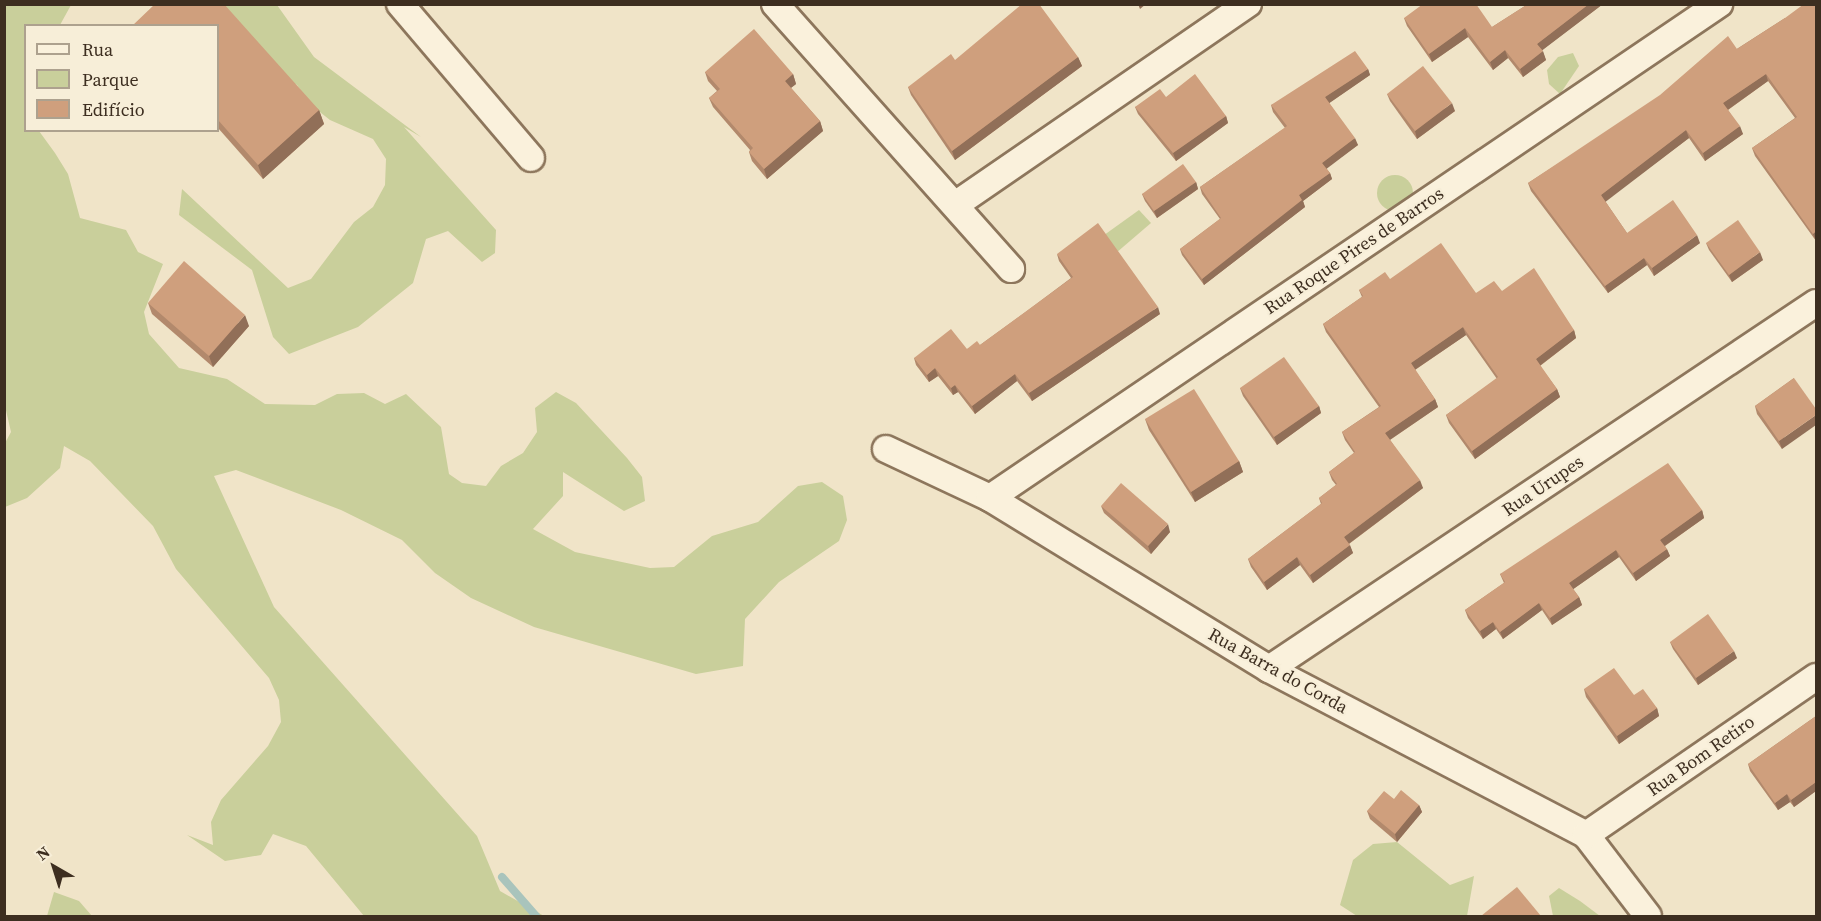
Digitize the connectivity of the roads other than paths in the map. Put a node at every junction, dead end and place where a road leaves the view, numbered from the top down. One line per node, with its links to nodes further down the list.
1 (400, 4): 5 (street)
2 (775, 4): 6 (street)
3 (1248, 4): 6 (street)
4 (1719, 4): 10 (street, Rua Roque Pires de Barros)
5 (531, 158)
6 (958, 203): 7 (street)
7 (1011, 269)
8 (1816, 303): 11 (street, Rua Urupes)
9 (886, 448): 10 (street, Rua Barra do Corda)
10 (990, 498): 11 (street, Rua Barra do Corda)
11 (1269, 669): 13 (street, Rua Barra do Corda)
12 (1816, 676): 13 (street, Rua Bom Retiro)
13 (1586, 835): 14 (street, Rua Barra do Corda)
14 (1648, 916)

